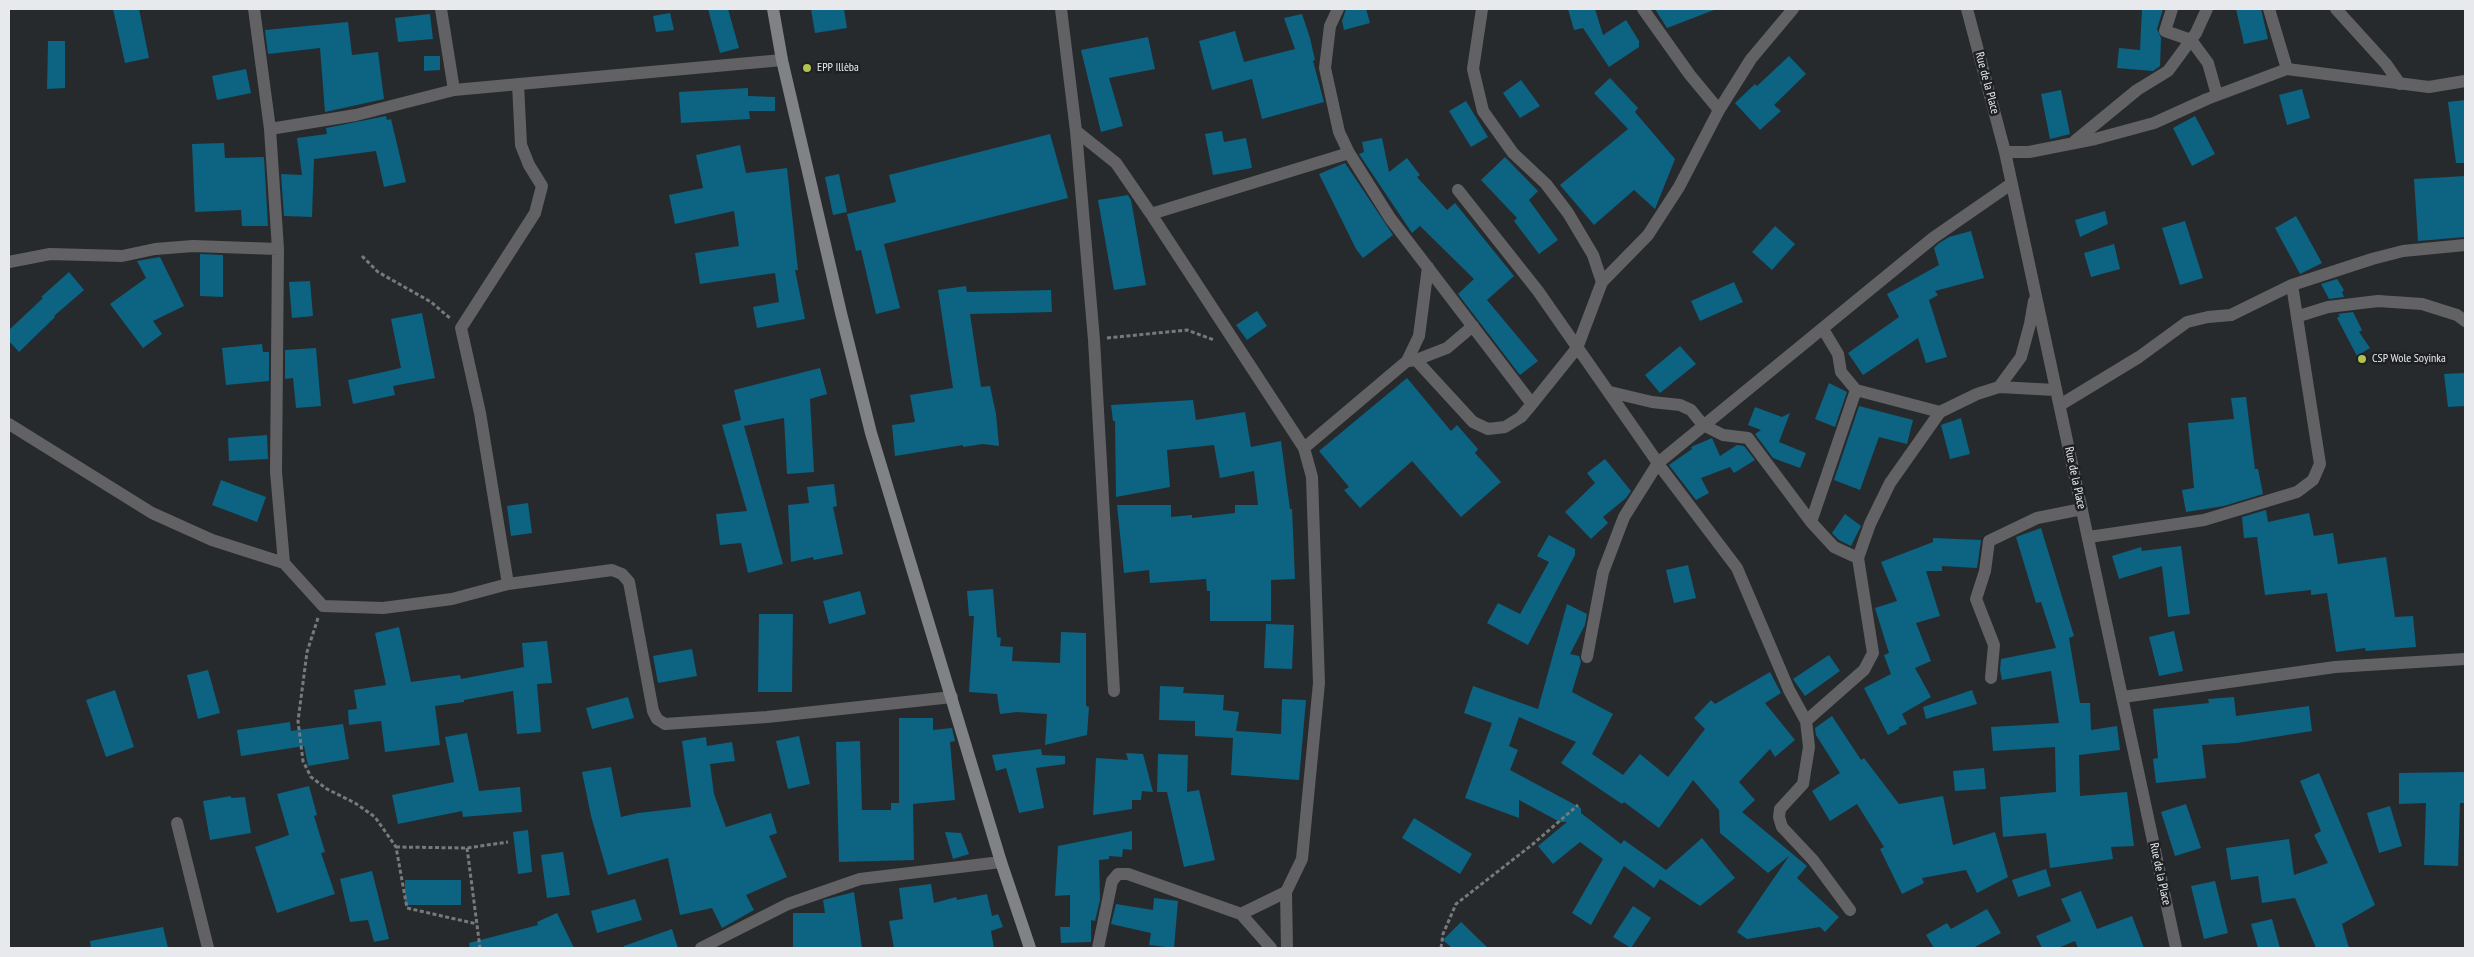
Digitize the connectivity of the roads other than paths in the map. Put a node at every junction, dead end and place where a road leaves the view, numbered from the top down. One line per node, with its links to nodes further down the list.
1 (254, 9): 23 (street)
2 (441, 9): 20 (street)
3 (773, 9): 15 (street)
4 (1061, 9): 24 (street)
5 (1338, 9): 27 (street)
6 (1482, 9): 35 (street)
7 (1643, 9): 22 (street)
8 (1793, 9): 22 (street)
9 (1967, 9): 26 (street, Rue de la Place)
10 (2172, 9): 14 (street)
11 (2204, 9): 14 (street)
12 (2269, 9): 16 (street)
13 (2336, 9): 19 (street)
14 (2191, 40): 21 (street); 25 (street)
15 (782, 60): 18 (street); 65 (street)
16 (2287, 69): 19 (street); 21 (street)
17 (2465, 81): 19 (street)
18 (518, 84): 20 (street); 60 (street)
19 (2400, 84)
20 (454, 90): 23 (street)
21 (2217, 95): 25 (street)
22 (1719, 110): 35 (street)
23 (270, 129): 32 (street)
24 (1076, 131): 30 (street); 64 (street)
25 (2074, 143): 26 (street)
26 (2005, 152): 28 (street, Rue de la Place)
27 (1349, 153): 30 (street); 34 (street)
28 (2011, 184): 37 (street, Rue de la Place); 41 (street)
29 (1458, 190): 42 (street)
30 (1151, 214): 53 (street)
31 (2465, 245): 36 (street)
32 (278, 249): 33 (street); 59 (street)
33 (9, 262)
34 (1428, 267): 40 (street); 43 (street)
35 (1602, 282): 42 (street)
36 (2292, 285): 38 (street); 49 (street)
37 (2035, 293): 44 (street); 46 (street, Rue de la Place)
38 (2298, 316): 39 (street); 57 (street)
39 (2465, 320)
40 (1473, 326): 43 (street); 48 (street)
41 (1823, 329): 45 (street); 52 (street)
42 (1577, 348): 47 (street); 48 (street)
43 (1412, 361): 48 (street); 53 (street)
44 (1999, 387): 46 (street); 50 (street)
45 (1856, 390): 50 (street); 56 (street)
46 (2055, 390): 49 (street, Rue de la Place)
47 (1610, 392): 52 (street); 54 (street)
48 (1532, 404)
49 (2060, 405): 55 (street, Rue de la Place)
50 (1940, 412): 58 (street)
51 (9, 424): 59 (street)
52 (1703, 425): 54 (street); 56 (street)
53 (1304, 448): 70 (street)
54 (1660, 466): 61 (street); 67 (street)
55 (2082, 509): 57 (street, Rue de la Place); 63 (street)
56 (1810, 522): 58 (street)
57 (2089, 537): 66 (street, Rue de la Place)
58 (1858, 558): 67 (street)
59 (284, 563): 60 (street)
60 (508, 584): 65 (street)
61 (1587, 657)
62 (2465, 659): 66 (street)
63 (1991, 678)
64 (1114, 691)
65 (952, 697): 69 (street)
66 (2123, 697): 79 (street, Rue de la Place)
67 (1806, 721): 71 (street)
68 (177, 823): 73 (street)
69 (1001, 862): 74 (street); 75 (street)
70 (1286, 892): 72 (street); 78 (street)
71 (1850, 910)
72 (1241, 914): 76 (street); 77 (street)
73 (208, 948)
74 (701, 948)
75 (1030, 948)
76 (1098, 948)
77 (1271, 948)
78 (1287, 948)
79 (2176, 948)

